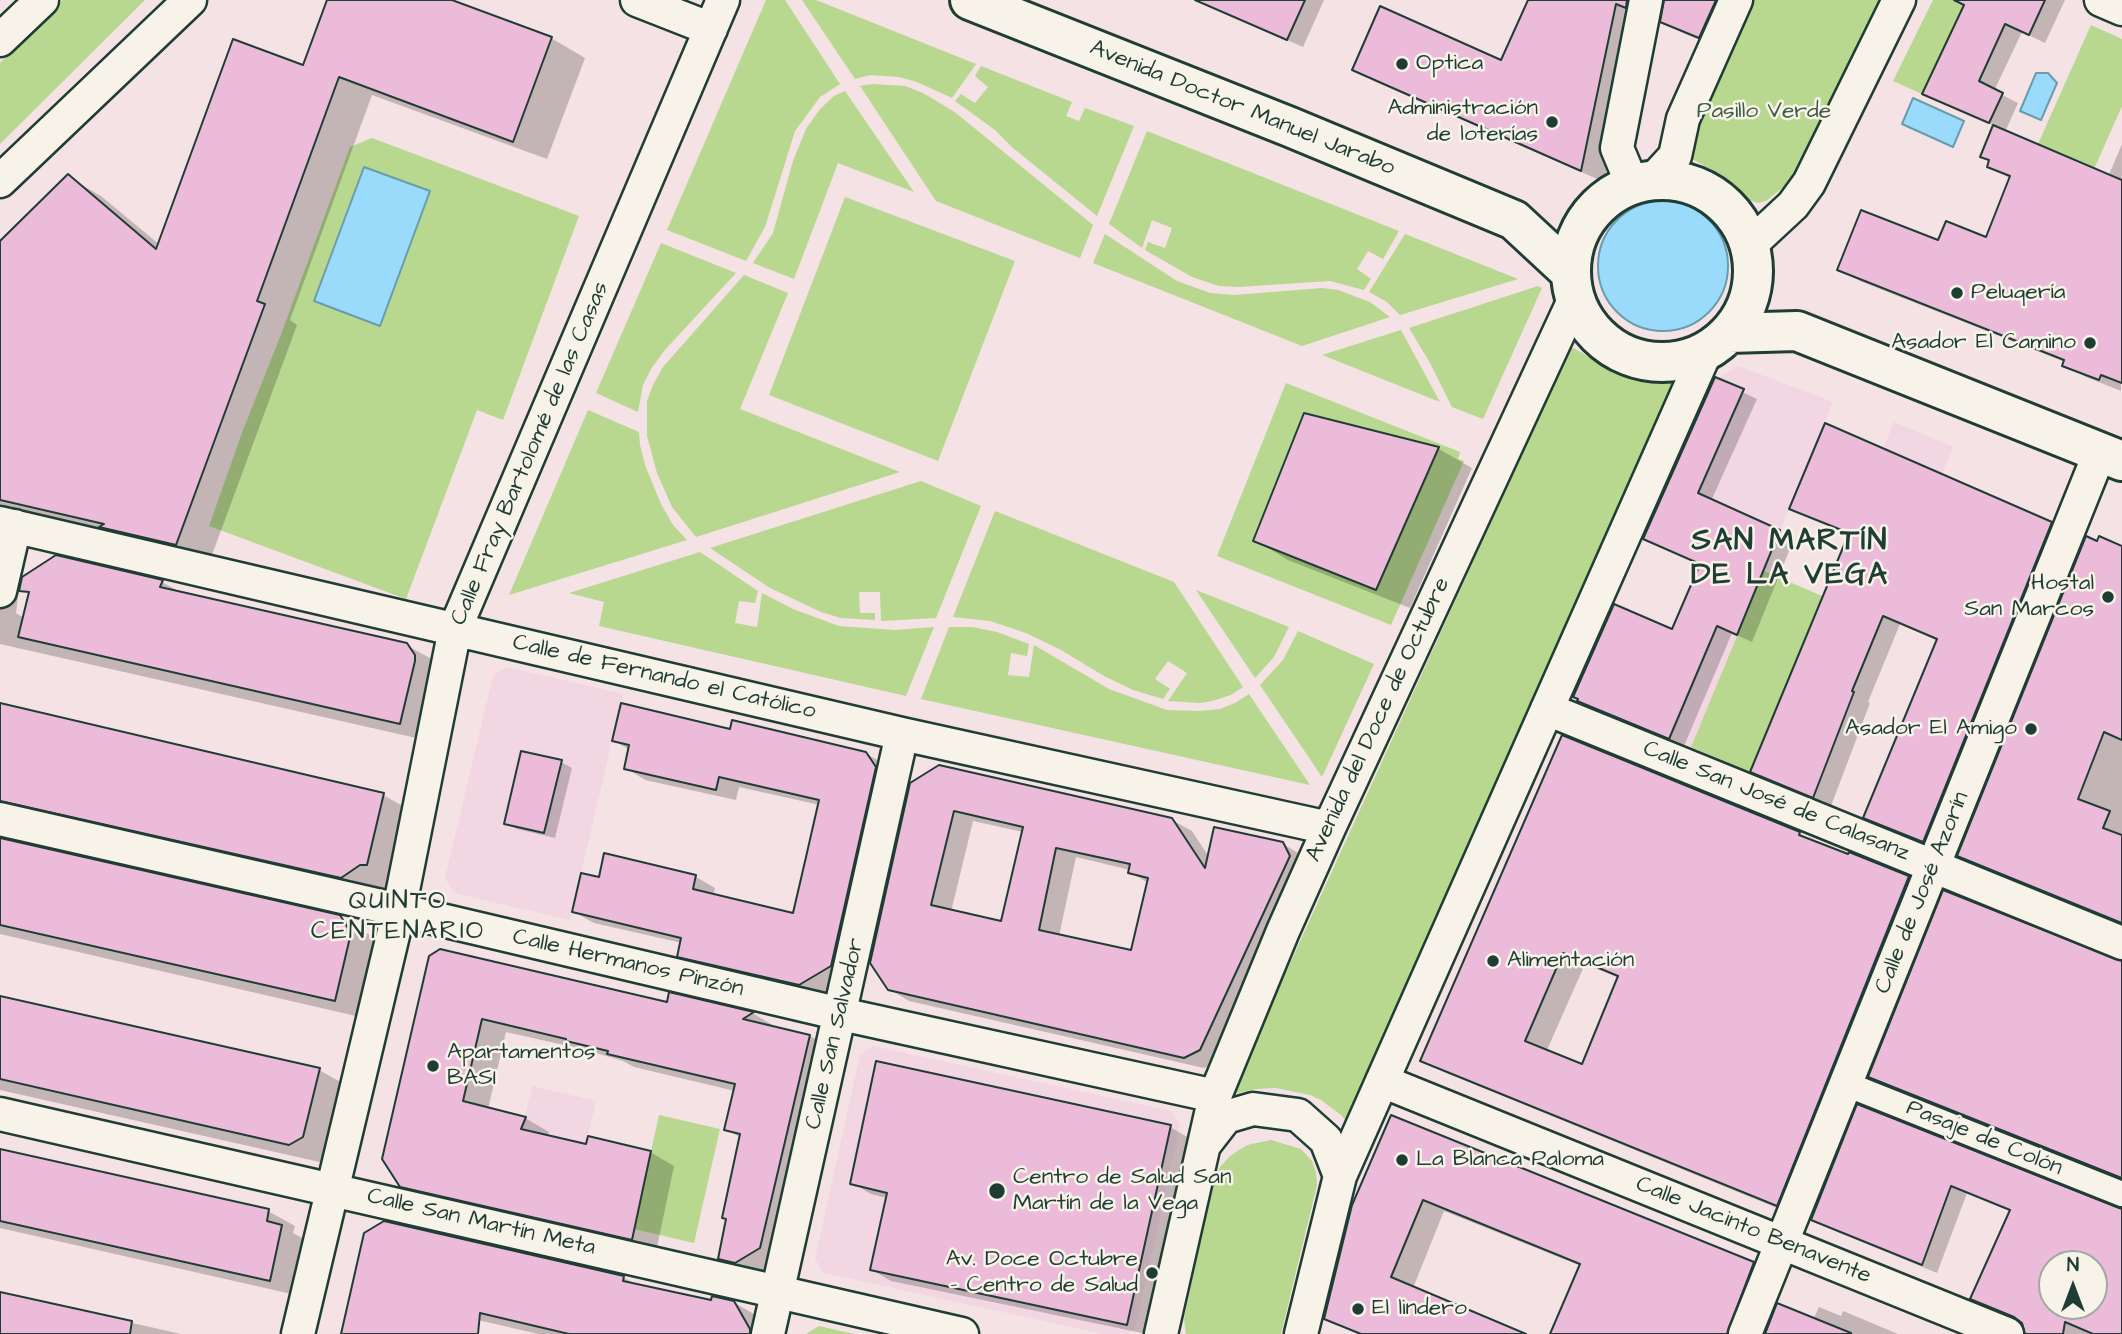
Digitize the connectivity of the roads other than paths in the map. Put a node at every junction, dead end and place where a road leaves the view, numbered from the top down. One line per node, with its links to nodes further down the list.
1 (42, 0): 12 (street)
2 (190, 0): 13 (street)
3 (638, 0): 11 (street)
4 (723, 0): 11 (street, Calle Fray Bartolomé de las Casas)
5 (973, 0): 16 (street, Avenida Doctor Manuel Jarabo)
6 (1646, 0): 14 (street)
7 (1736, 0): 14 (street)
8 (1899, 0): 17 (street)
9 (2101, 0): 10 (street)
10 (2122, 9)
11 (711, 29): 24 (street, Calle Fray Bartolomé de las Casas)
12 (0, 40)
13 (0, 181)
14 (1643, 182): 15 (street); 17 (street)
15 (1586, 218): 16 (street, Avenida Doctor Manuel Jarabo); 18 (street)
16 (1514, 220): 18 (street, Avenida Doctor Manuel Jarabo)
17 (1752, 258): 19 (street); 20 (street)
18 (1572, 286): 20 (street); 28 (street, Avenida del Doce de Octubre)
19 (1797, 331): 20 (street); 21 (street)
20 (1718, 342): 25 (street)
21 (2111, 457): 29 (street, Calle de José Azorín)
22 (8, 525): 23 (street); 24 (street, Calle de Fernando el Católico)
23 (0, 591)
24 (456, 629): 26 (street, Calle de Fernando el Católico); 30 (street, Calle Fray Bartolomé de las Casas)
25 (1547, 709): 29 (street, Calle San José de Calasanz); 33 (street)
26 (902, 734): 28 (street, Calle de Fernando el Católico); 32 (street, Calle San Salvador)
27 (0, 819): 30 (street, Calle Hermanos Pinzón)
28 (1329, 828): 35 (street, Avenida del Doce de Octubre)
29 (1933, 867): 31 (street, Calle San José de Calasanz); 34 (street, Calle de José Azorín)
30 (399, 910): 32 (street, Calle Hermanos Pinzón); 39 (street, Calle Fray Bartolomé de las Casas)
31 (2122, 943)
32 (841, 1014): 35 (street, Calle Hermanos Pinzón); 42 (street, Calle San Salvador)
33 (1382, 1081): 38 (street); 41 (street, Calle Jacinto Benavente)
34 (1846, 1084): 40 (street, Pasaje de Colón); 41 (street, Calle de José Azorín)
35 (1215, 1096): 37 (street, Avenida del Doce de Octubre)
36 (0, 1114): 39 (street, Calle San Martín Meta)
37 (1202, 1148): 38 (street, Avenida del Doce de Octubre); 43 (street, Avenida del Doce de Octubre)
38 (1340, 1176): 47 (street)
39 (331, 1189): 42 (street, Calle San Martín Meta); 44 (street, Calle Fray Bartolomé de las Casas)
40 (2122, 1194)
41 (1782, 1243): 48 (street, Calle de José Azorín); 49 (street, Calle Jacinto Benavente)
42 (778, 1290): 45 (street, Calle San Salvador); 46 (street, Calle San Martín Meta)
43 (1162, 1333)
44 (298, 1334)
45 (768, 1334)
46 (962, 1334)
47 (1301, 1334)
48 (1745, 1334)
49 (2007, 1334)

